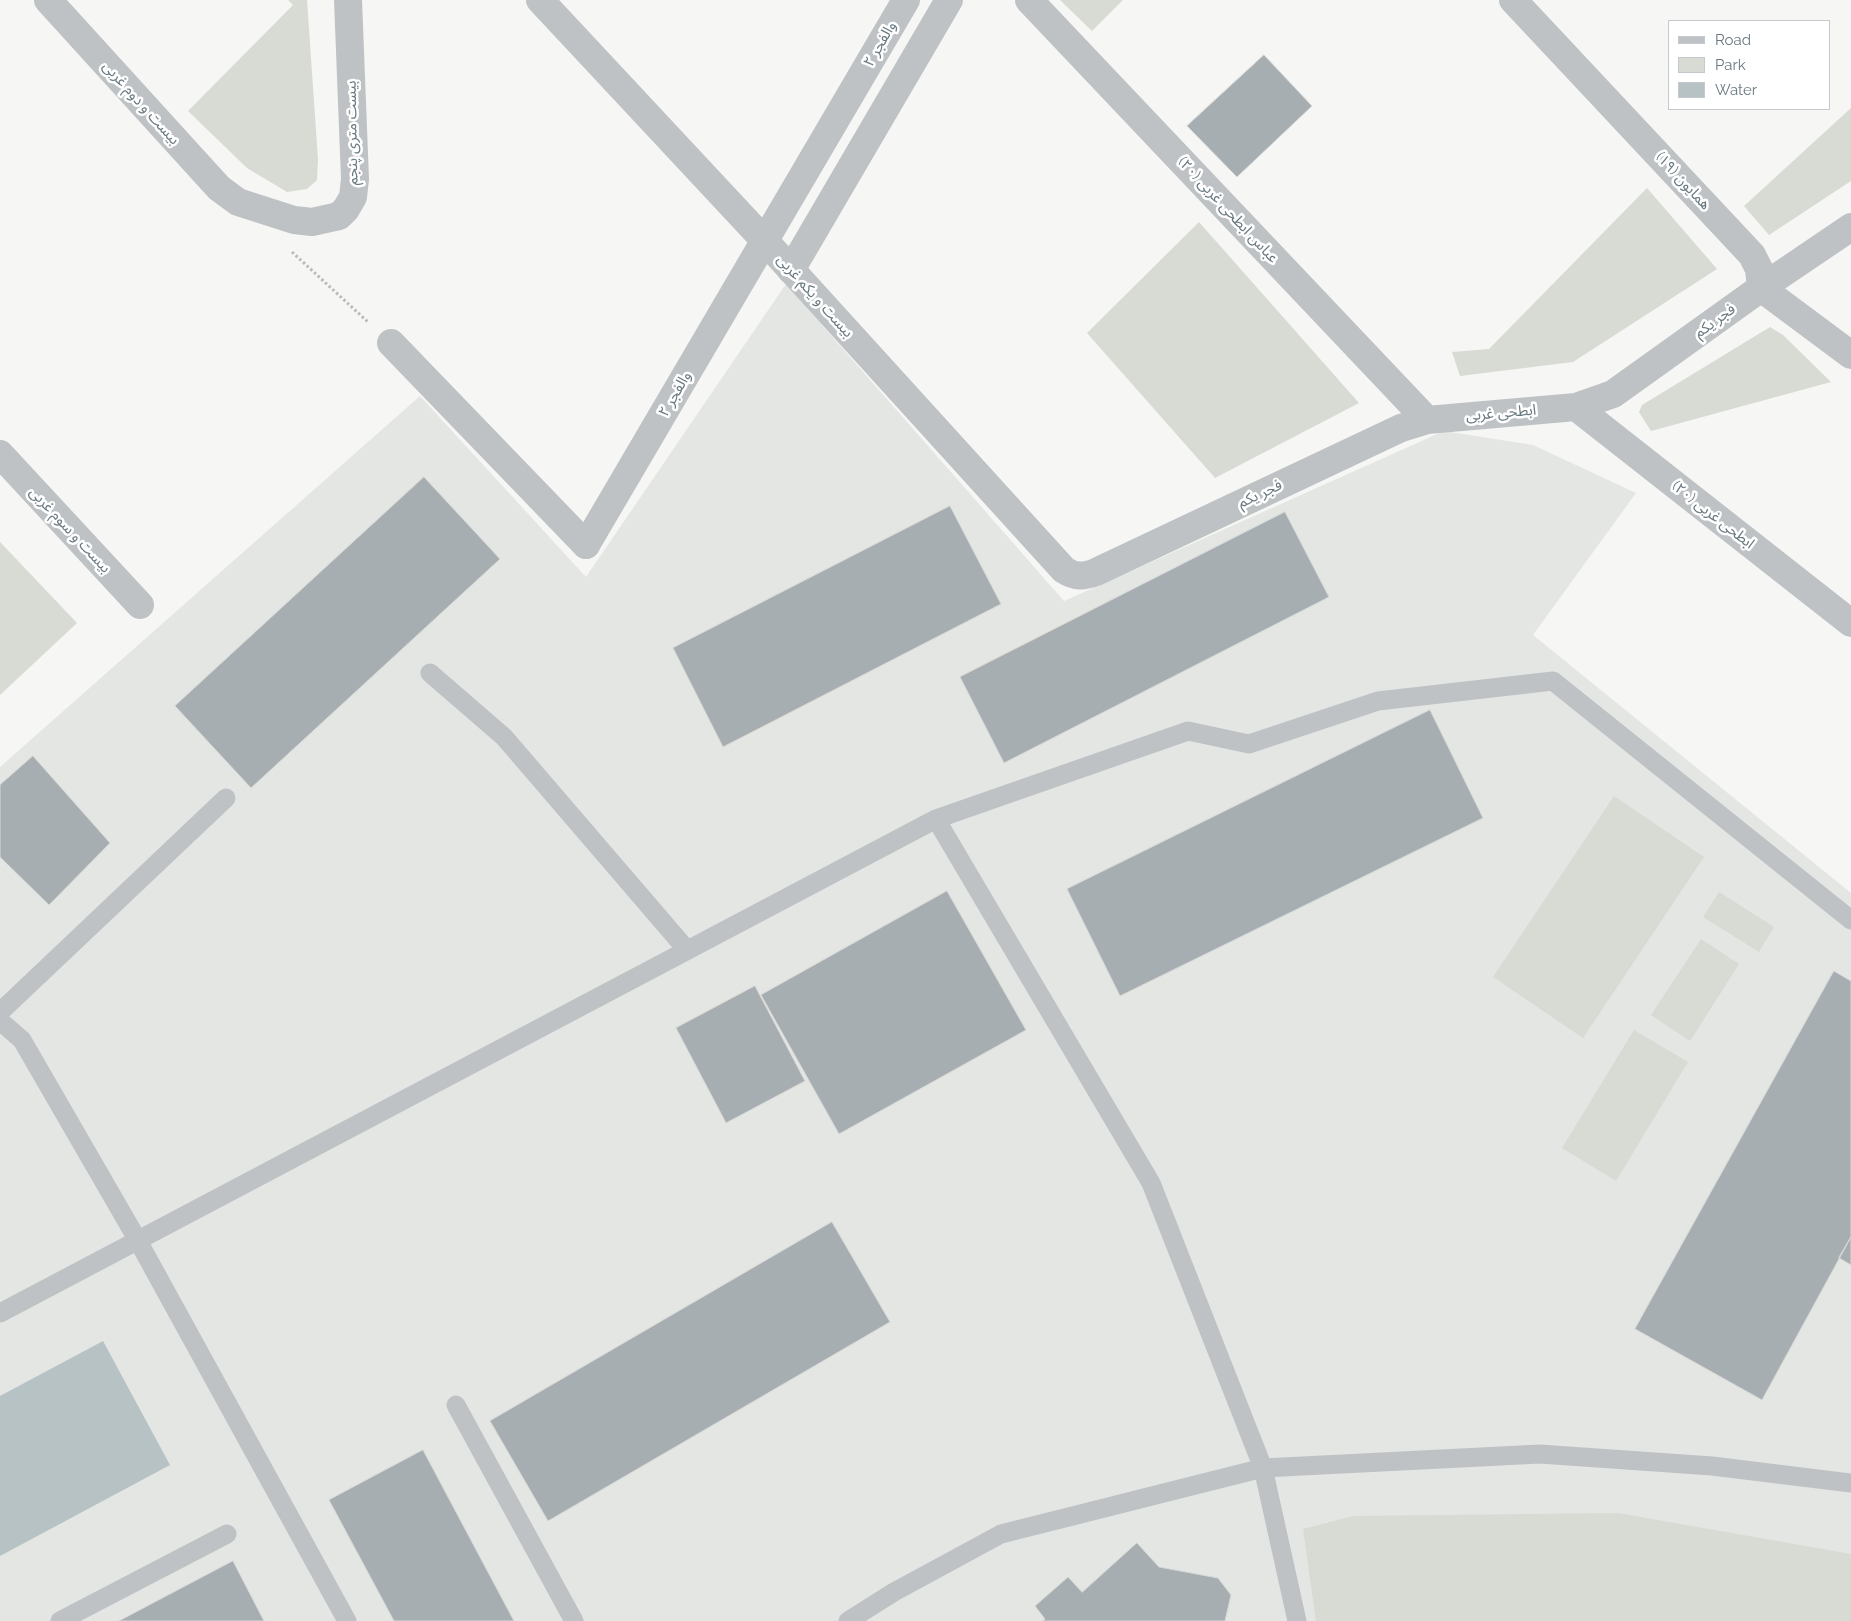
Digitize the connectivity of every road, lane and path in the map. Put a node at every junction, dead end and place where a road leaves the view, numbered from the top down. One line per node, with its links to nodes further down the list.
1 (48, 0): 8 (street, بیست و دوم غربی)
2 (348, 0): 8 (street, بیست متری پنجم)
3 (540, 0): 10 (street, بیست و یکم غربی)
4 (906, 0): 10 (street, والفجر ۲)
5 (949, 0): 12 (street)
6 (1029, 0): 17 (street, عباس ابطحی غربی (۲۰))
7 (1513, 0): 13 (street, همایون (۱۹))
8 (238, 202)
9 (1851, 227): 13 (street, فجر یکم)
10 (765, 241): 12 (street, بیست و یکم غربی); 14 (street, والفجر ۲)
11 (289, 249): 14 (path)
12 (791, 270): 19 (street, بیست و یکم غربی)
13 (1761, 288): 15 (street); 16 (street, فجر یکم)
14 (391, 344)
15 (1851, 355)
16 (1576, 407): 17 (street, ابطحی غربی); 21 (street, ابطحی غربی (۲۰))
17 (1427, 420): 19 (street, فجر یکم)
18 (0, 454): 20 (street, بیست و سوم غربی)
19 (1096, 572)
20 (140, 605)
21 (1851, 623)
22 (430, 673): 26 (lane)
23 (226, 798): 27 (lane)
24 (936, 819): 25 (lane); 26 (lane); 32 (lane)
25 (1851, 920)
26 (687, 950): 29 (lane)
27 (0, 1012)
28 (0, 1021): 29 (lane)
29 (137, 1239): 30 (lane); 36 (lane)
30 (0, 1313)
31 (456, 1405): 37 (lane)
32 (1263, 1468): 33 (lane); 38 (lane); 39 (lane)
33 (1851, 1483)
34 (227, 1534): 35 (lane)
35 (60, 1621)
36 (347, 1621)
37 (574, 1621)
38 (848, 1621)
39 (1298, 1621)

